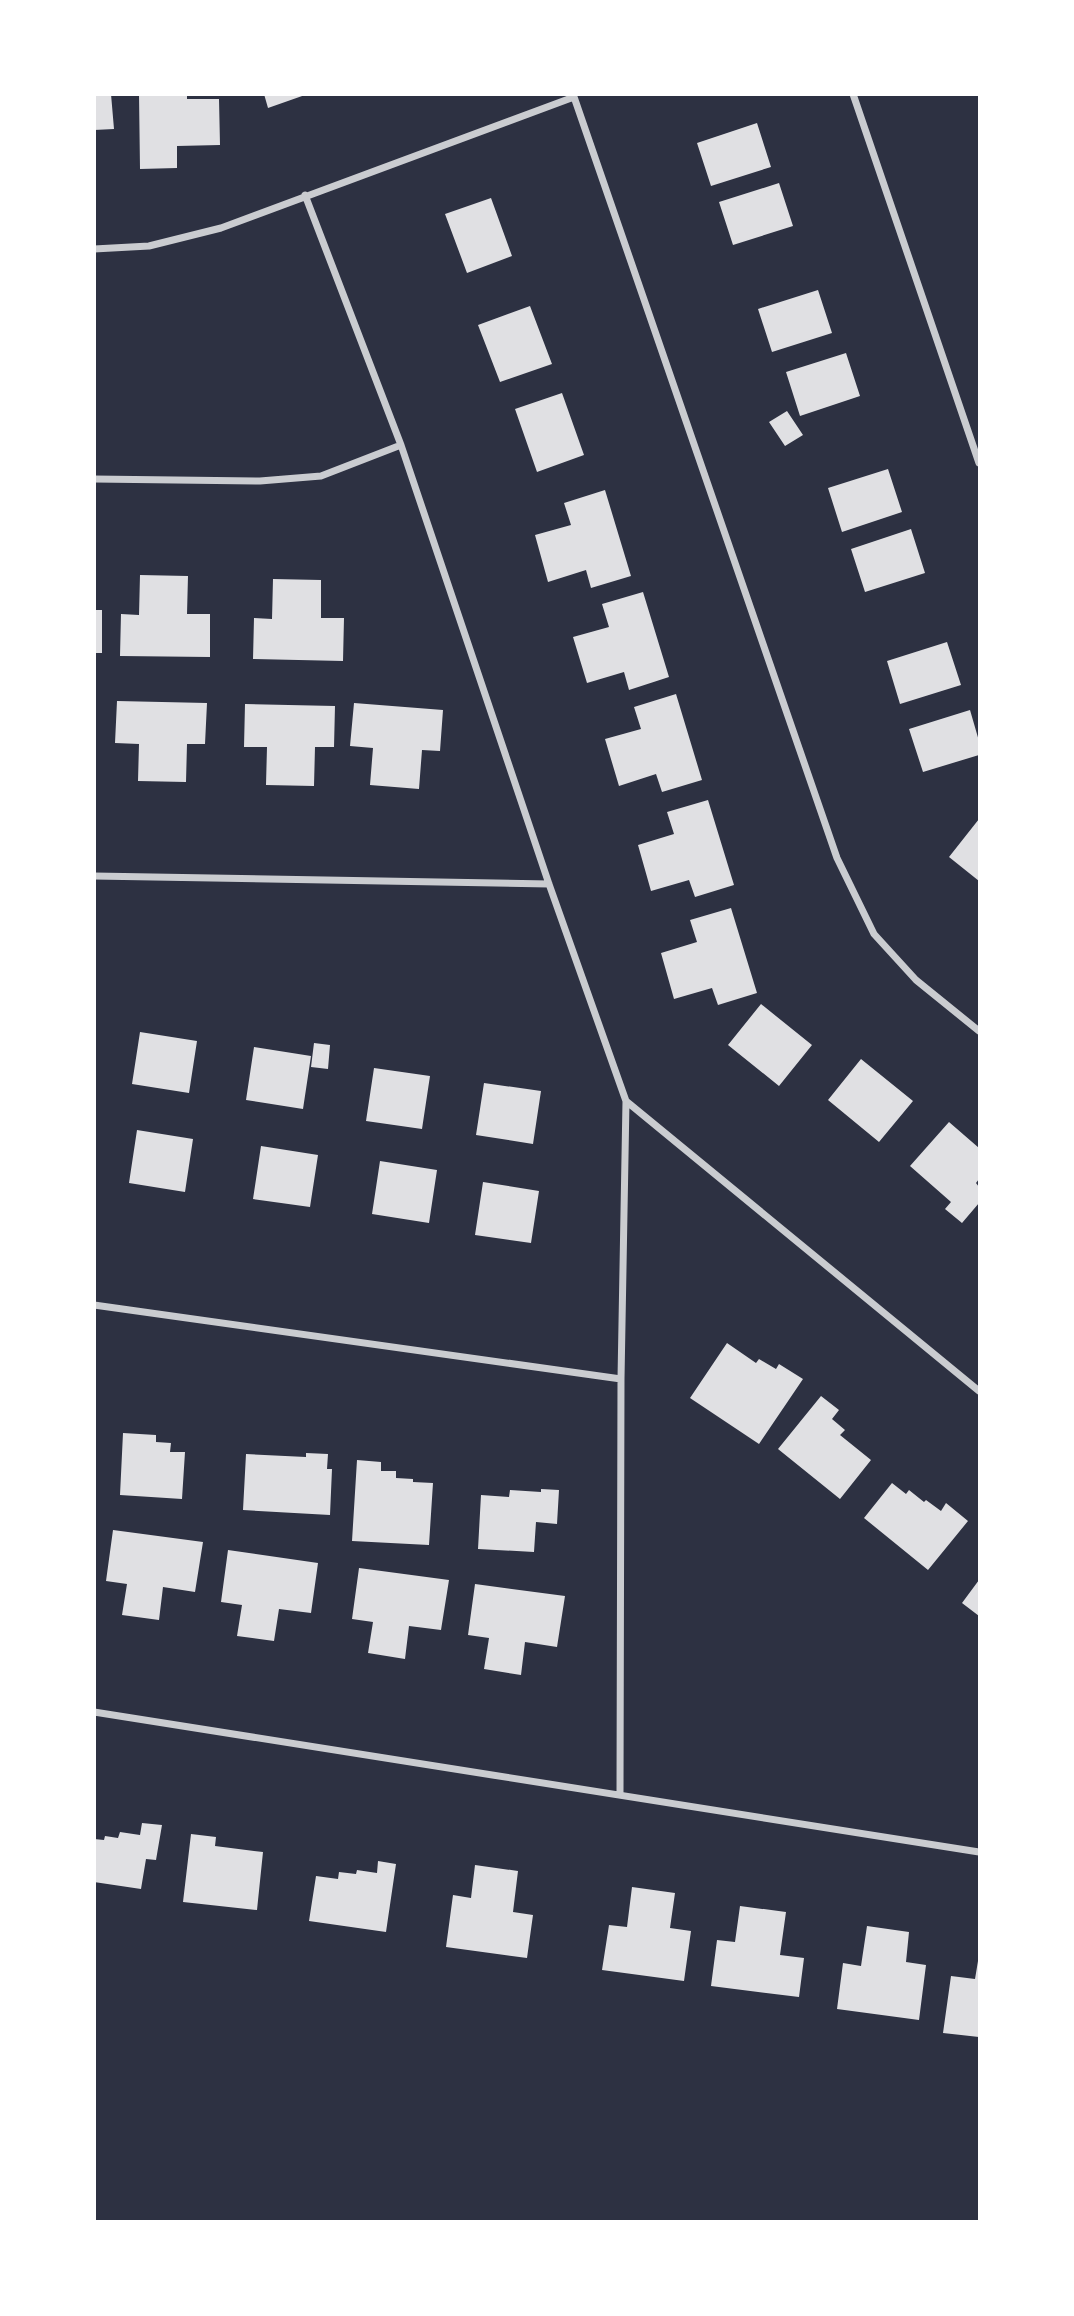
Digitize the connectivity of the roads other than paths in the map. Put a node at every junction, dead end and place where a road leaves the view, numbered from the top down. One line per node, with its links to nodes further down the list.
1 (853, 94): 6 (street)
2 (574, 96): 3 (street); 10 (street)
3 (305, 195): 4 (street); 5 (street)
4 (94, 249)
5 (401, 445): 7 (street); 9 (street)
6 (979, 463)
7 (94, 479)
8 (94, 876): 9 (street)
9 (549, 884): 11 (street)
10 (979, 1031)
11 (626, 1101): 13 (street); 14 (street)
12 (94, 1305): 13 (street)
13 (621, 1379): 16 (street)
14 (979, 1391)
15 (94, 1712): 16 (street)
16 (620, 1795): 17 (street)
17 (979, 1852)

